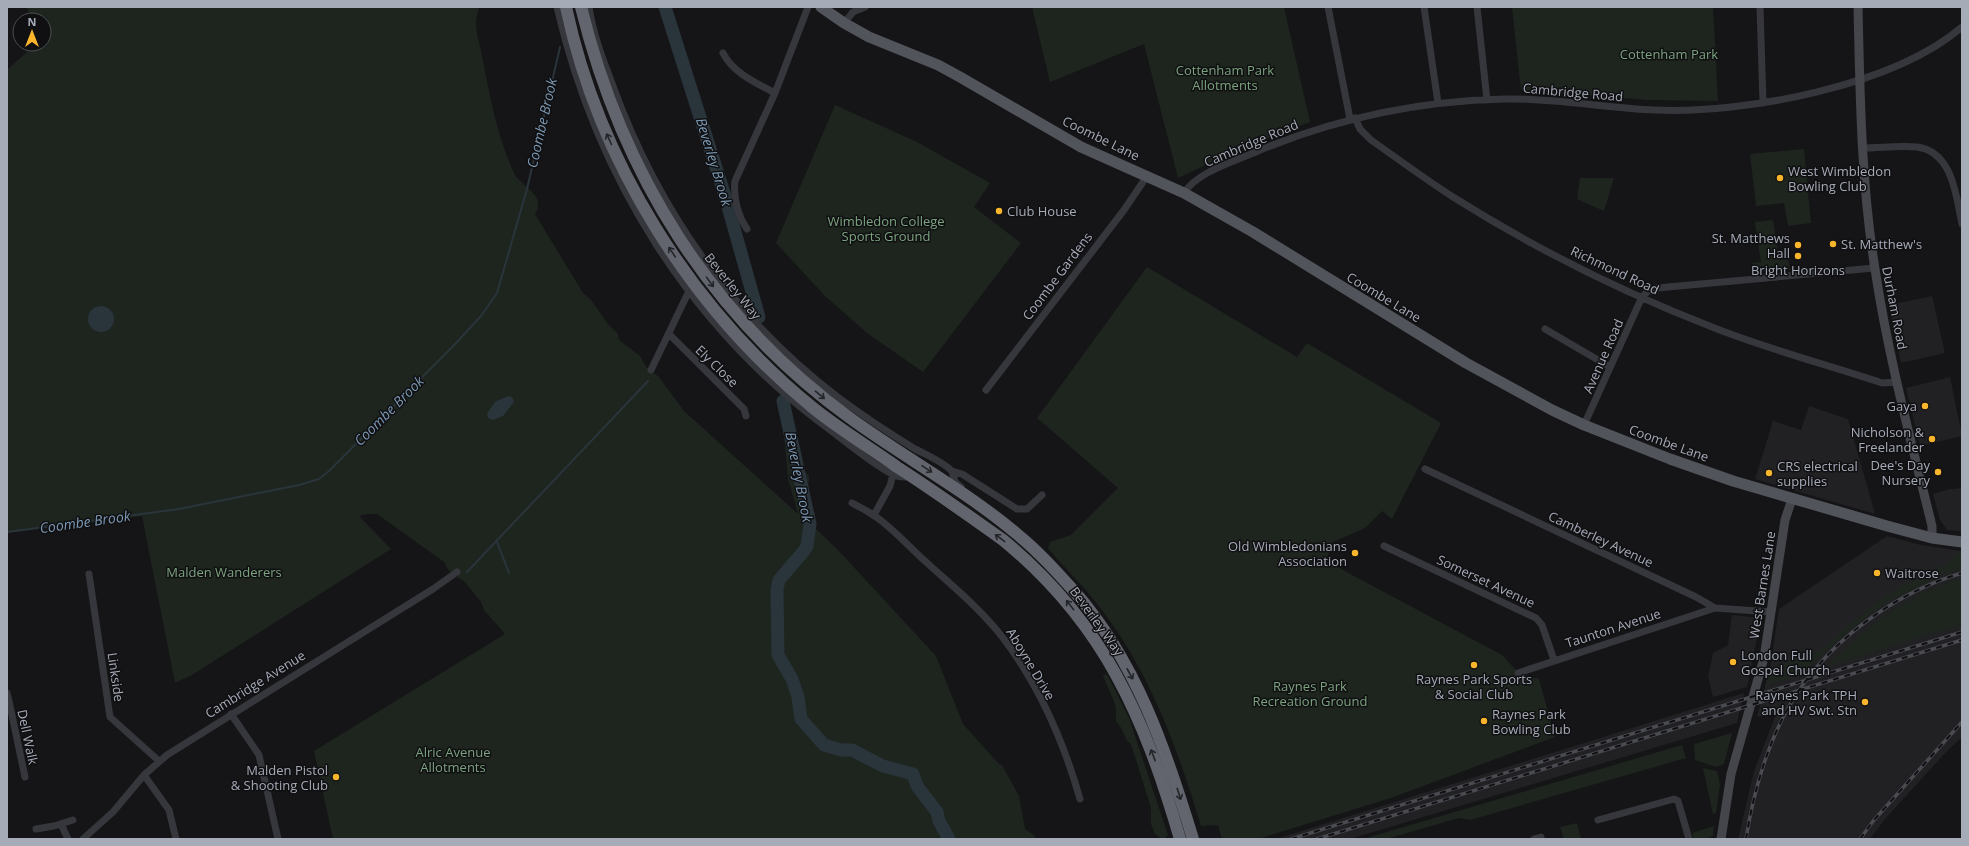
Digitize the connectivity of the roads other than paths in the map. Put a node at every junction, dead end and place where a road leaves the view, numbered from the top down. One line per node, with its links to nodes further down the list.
1 (557, 7): 27 (street, Beverley Way)
2 (566, 7): 40 (highway, Beverley Way, one-way to 2)
3 (583, 7): 38 (street, Beverley Way); 42 (highway, Beverley Way, one-way to 42)
4 (808, 7): 16 (street)
5 (820, 7): 12 (main road, Coombe Lane)
6 (865, 7): 12 (street)
7 (1328, 7): 20 (street, Richmond Road)
8 (1424, 7): 18 (street)
9 (1477, 7): 17 (street)
10 (1760, 7): 19 (street)
11 (1858, 7): 15 (main road, Durham Road)
12 (844, 23): 22 (main road, Coombe Lane)
13 (1962, 27): 15 (street, Cambridge Road)
14 (723, 53): 16 (street)
15 (1860, 79): 19 (street, Cambridge Road); 21 (main road, Durham Road)
16 (775, 93): 25 (street)
17 (1487, 100): 18 (street, Cambridge Road); 19 (street, Cambridge Road)
18 (1438, 103): 20 (street, Cambridge Road)
19 (1764, 103)
20 (1353, 119): 23 (street, Cambridge Road); 28 (street, Richmond Road)
21 (1862, 148): 24 (street); 26 (main road, Durham Road)
22 (1147, 176): 23 (main road, Coombe Lane); 34 (street, Coombe Gardens)
23 (1184, 193): 36 (main road, Coombe Lane)
24 (1962, 224)
25 (747, 229)
26 (1874, 268): 28 (street); 33 (main road, Durham Road)
27 (689, 291): 30 (street); 39 (street, Beverley Way)
28 (1642, 297): 31 (street, Avenue Road); 33 (street, Richmond Road)
29 (1546, 329): 31 (street)
30 (669, 334): 32 (street); 35 (street, Ely Close)
31 (1610, 367): 36 (street, Avenue Road)
32 (650, 370)
33 (1897, 382): 46 (main road, Durham Road)
34 (986, 390)
35 (746, 416)
36 (1584, 425): 43 (main road, Coombe Lane)
37 (1425, 469): 51 (street, Camberley Avenue)
38 (952, 471): 41 (street, Beverley Way); 42 (street, Beverley Way)
39 (893, 474): 40 (street, Beverley Way); 45 (street)
40 (914, 478): 67 (highway, Beverley Way, one-way to 40)
41 (1042, 495)
42 (971, 499): 66 (highway, Beverley Way, one-way to 66)
43 (1792, 499): 46 (main road, Coombe Lane); 52 (main road, West Barnes Lane)
44 (852, 503): 45 (street, Aboyne Drive)
45 (874, 515): 61 (street, Aboyne Drive)
46 (1932, 538): 47 (main road, Coombe Lane)
47 (1962, 542)
48 (1384, 546): 53 (street, Somerset Avenue)
49 (457, 572): 57 (street, Cambridge Avenue)
50 (89, 574): 58 (street, Linkside)
51 (1715, 608): 52 (street, Camberley Avenue); 53 (street, Taunton Avenue)
52 (1771, 612): 73 (main road, West Barnes Lane)
53 (1554, 660): 54 (street, Taunton Avenue)
54 (1518, 672)
55 (7, 693): 56 (street, Dell Walk)
56 (8, 702): 60 (street, Dell Walk)
57 (231, 714): 58 (street, Cambridge Avenue); 71 (street)
58 (159, 761): 59 (street, Cambridge Avenue)
59 (144, 776): 69 (street, Cambridge Avenue); 70 (street)
60 (25, 777)
61 (1080, 799)
62 (73, 820): 64 (street)
63 (1598, 820): 72 (street)
64 (61, 824): 65 (street); 68 (street)
65 (36, 829)
66 (1192, 834)
67 (1179, 836)
68 (68, 839)
69 (83, 839)
70 (176, 839)
71 (278, 839)
72 (1689, 839)
73 (1721, 839)

